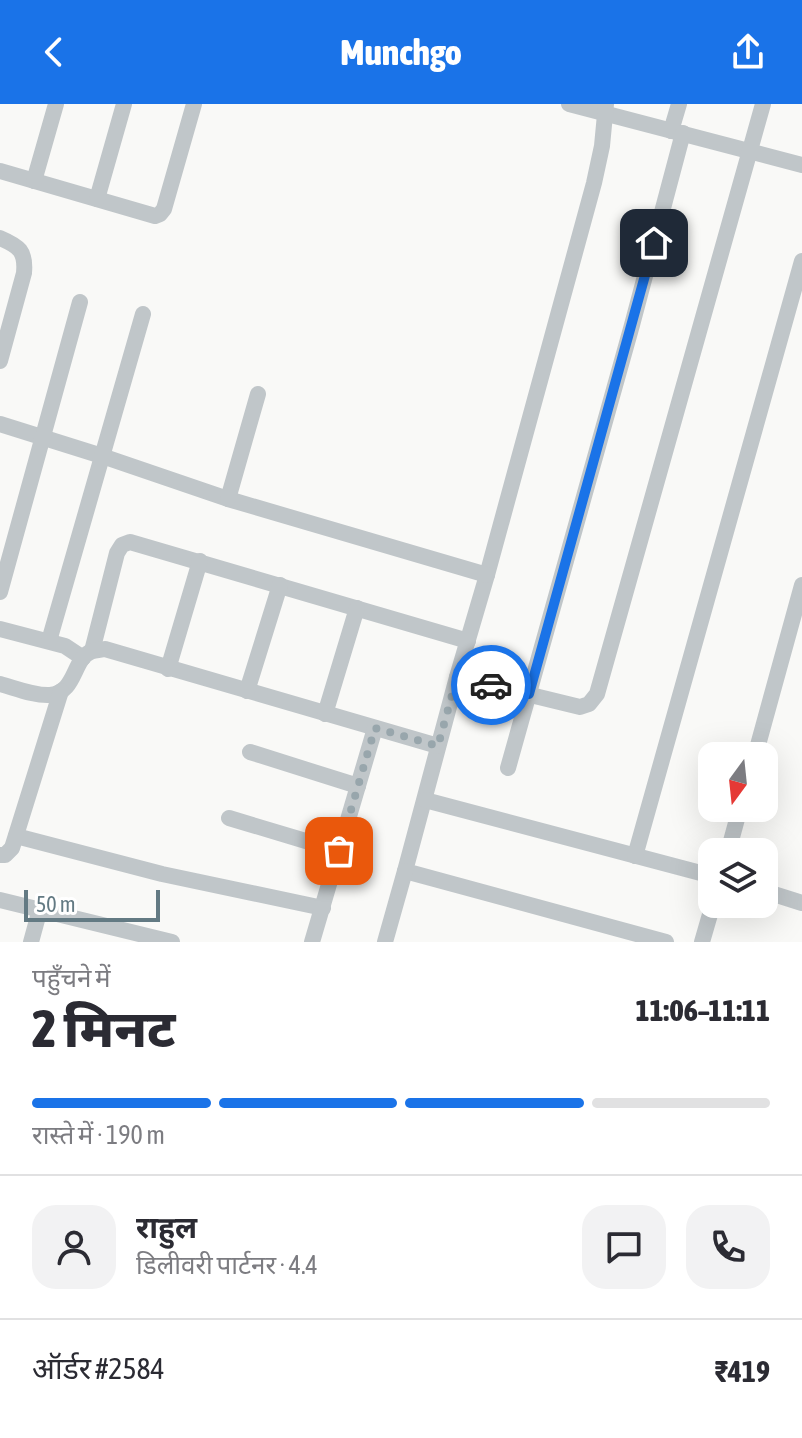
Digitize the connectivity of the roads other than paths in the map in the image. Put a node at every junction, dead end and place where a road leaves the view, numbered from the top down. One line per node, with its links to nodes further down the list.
1 (56, 104): 12 (street)
2 (124, 104): 13 (street)
3 (194, 104): 13 (street)
4 (569, 104): 7 (street)
5 (679, 104): 8 (street)
6 (763, 104): 9 (street)
7 (606, 109): 8 (street); 25 (street)
8 (677, 132): 9 (street); 39 (street)
9 (751, 151): 10 (street); 39 (street)
10 (802, 165)
11 (0, 171): 12 (street)
12 (34, 181): 13 (street)
13 (97, 199)
14 (0, 238): 18 (street)
15 (802, 261): 52 (street)
16 (80, 302): 21 (street)
17 (143, 314): 22 (street)
18 (0, 361)
19 (258, 394): 23 (street)
20 (0, 424): 21 (street)
21 (43, 437): 22 (street); 28 (street)
22 (102, 456): 23 (street); 31 (street)
23 (228, 499): 25 (street)
24 (200, 561): 26 (street); 33 (street); 34 (street)
25 (487, 575): 32 (street)
26 (280, 585): 29 (street); 38 (street)
27 (802, 585): 42 (street)
28 (0, 592)
29 (357, 608): 32 (street); 40 (street)
30 (0, 629): 31 (street)
31 (49, 641): 33 (street)
32 (468, 641): 35 (street)
33 (88, 655): 34 (street); 37 (street)
34 (168, 669): 38 (street)
35 (457, 677): 39 (street); 43 (street)
36 (0, 684): 37 (street)
37 (61, 691): 49 (street)
38 (247, 691): 40 (street)
39 (529, 694): 45 (street)
40 (325, 714): 41 (street)
41 (375, 728): 43 (street); 46 (street)
42 (759, 742)
43 (438, 746): 47 (street)
44 (250, 752): 46 (street)
45 (508, 768)
46 (358, 786): 50 (street)
47 (425, 800): 52 (street); 53 (street)
48 (229, 818): 50 (street)
49 (16, 836): 51 (street); 58 (street)
50 (339, 851): 58 (street)
51 (0, 855)
52 (635, 856): 54 (street)
53 (405, 871): 65 (street); 66 (street)
54 (698, 872)
55 (778, 895): 57 (street)
56 (0, 900): 59 (street)
57 (802, 903)
58 (323, 908): 64 (street)
59 (40, 909): 61 (street); 62 (street)
60 (709, 918): 67 (street)
61 (104, 934): 63 (street)
62 (31, 942)
63 (171, 942)
64 (312, 942)
65 (385, 942)
66 (666, 942)
67 (702, 942)

